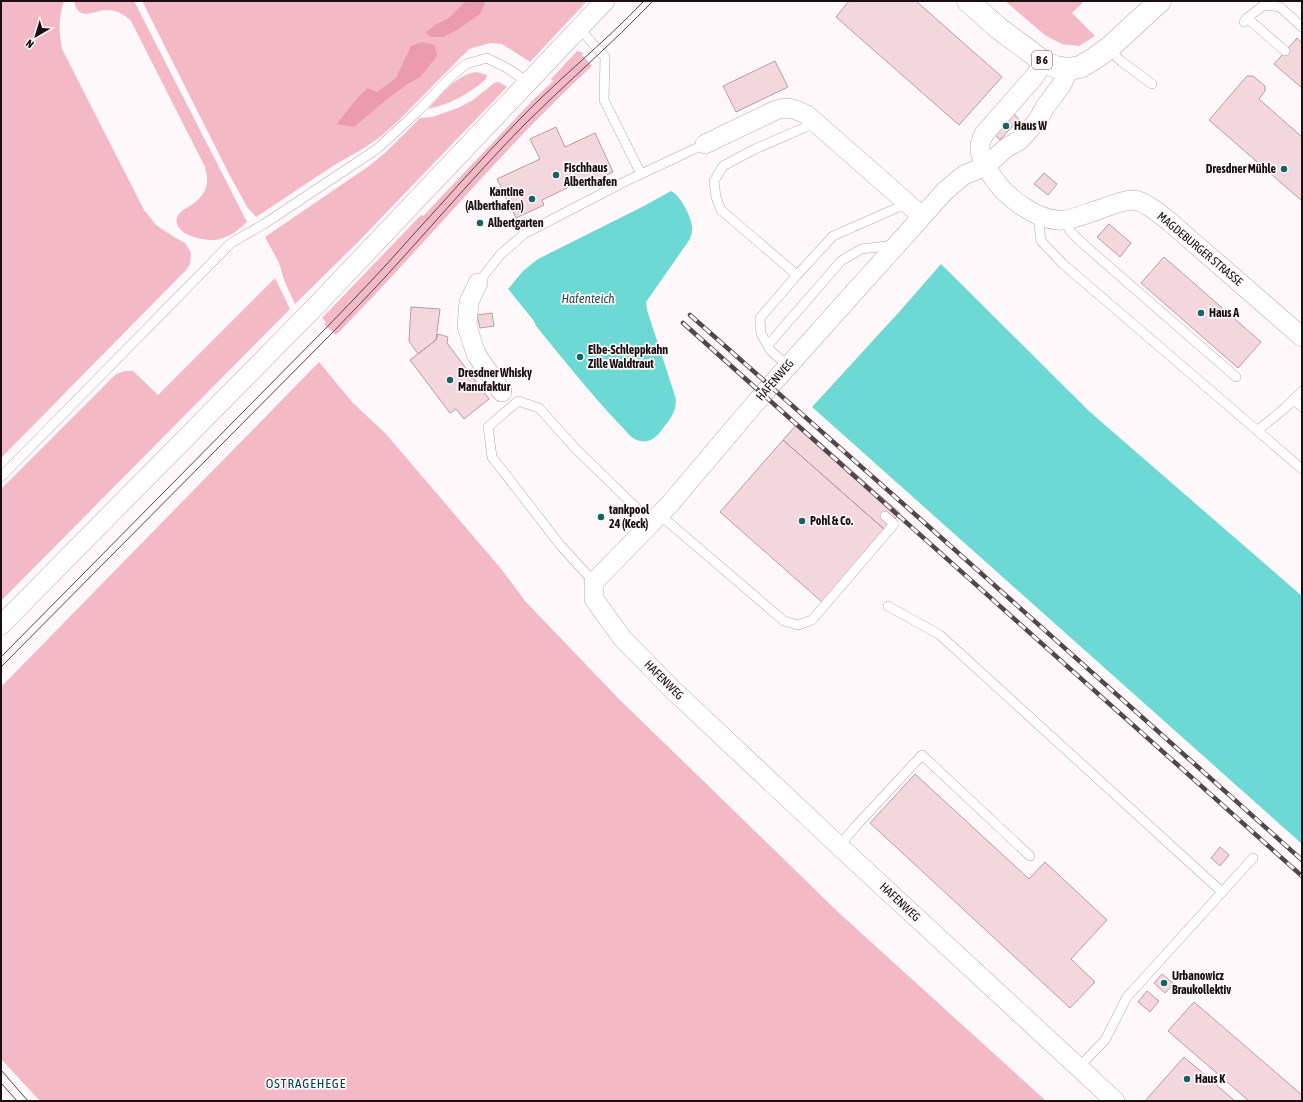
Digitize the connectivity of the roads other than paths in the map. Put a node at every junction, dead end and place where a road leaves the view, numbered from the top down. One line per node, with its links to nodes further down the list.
1 (968, 1): 8 (main road, B 6)
2 (1160, 1): 6 (main road, B 6)
3 (603, 2): 5 (street)
4 (1302, 27): 7 (lane)
5 (580, 29): 10 (street); 15 (lane)
6 (1108, 49): 9 (main road, B 6); 11 (lane)
7 (1285, 52)
8 (1044, 62): 9 (main road, B 6); 14 (street, MAGDEBURGER STRASSE)
9 (1069, 69): 14 (street)
10 (529, 83): 32 (lane); 37 (street)
11 (1152, 84)
12 (815, 123): 13 (street); 16 (street); 20 (lane)
13 (705, 144): 15 (lane)
14 (986, 166): 16 (street, HAFENWEG); 17 (street, MAGDEBURGER STRASSE)
15 (641, 174): 21 (lane)
16 (915, 210): 19 (street, HAFENWEG); 20 (lane)
17 (1038, 215): 18 (street, MAGDEBURGER STRASSE); 30 (lane)
18 (1064, 220): 22 (street, MAGDEBURGER STRASSE); 25 (lane)
19 (896, 245): 23 (lane); 24 (street, HAFENWEG)
20 (797, 275): 23 (lane)
21 (478, 284): 27 (street)
22 (1302, 337)
23 (768, 345): 24 (lane)
24 (788, 366): 34 (street, HAFENWEG)
25 (1236, 376)
26 (1302, 391): 28 (lane)
27 (502, 392)
28 (1294, 400): 29 (lane); 30 (lane)
29 (1302, 407)
30 (1258, 430): 31 (lane)
31 (1302, 469)
32 (1, 477)
33 (886, 516): 34 (lane)
34 (656, 519): 35 (street, HAFENWEG); 35 (lane)
35 (594, 582): 38 (street, HAFENWEG)
36 (888, 606): 41 (lane)
37 (1, 625)
38 (839, 846): 39 (lane); 42 (street, HAFENWEG)
39 (1030, 856)
40 (1253, 858): 41 (lane)
41 (1222, 892): 42 (lane)
42 (1079, 1067): 43 (street, HAFENWEG)
43 (1115, 1101)

